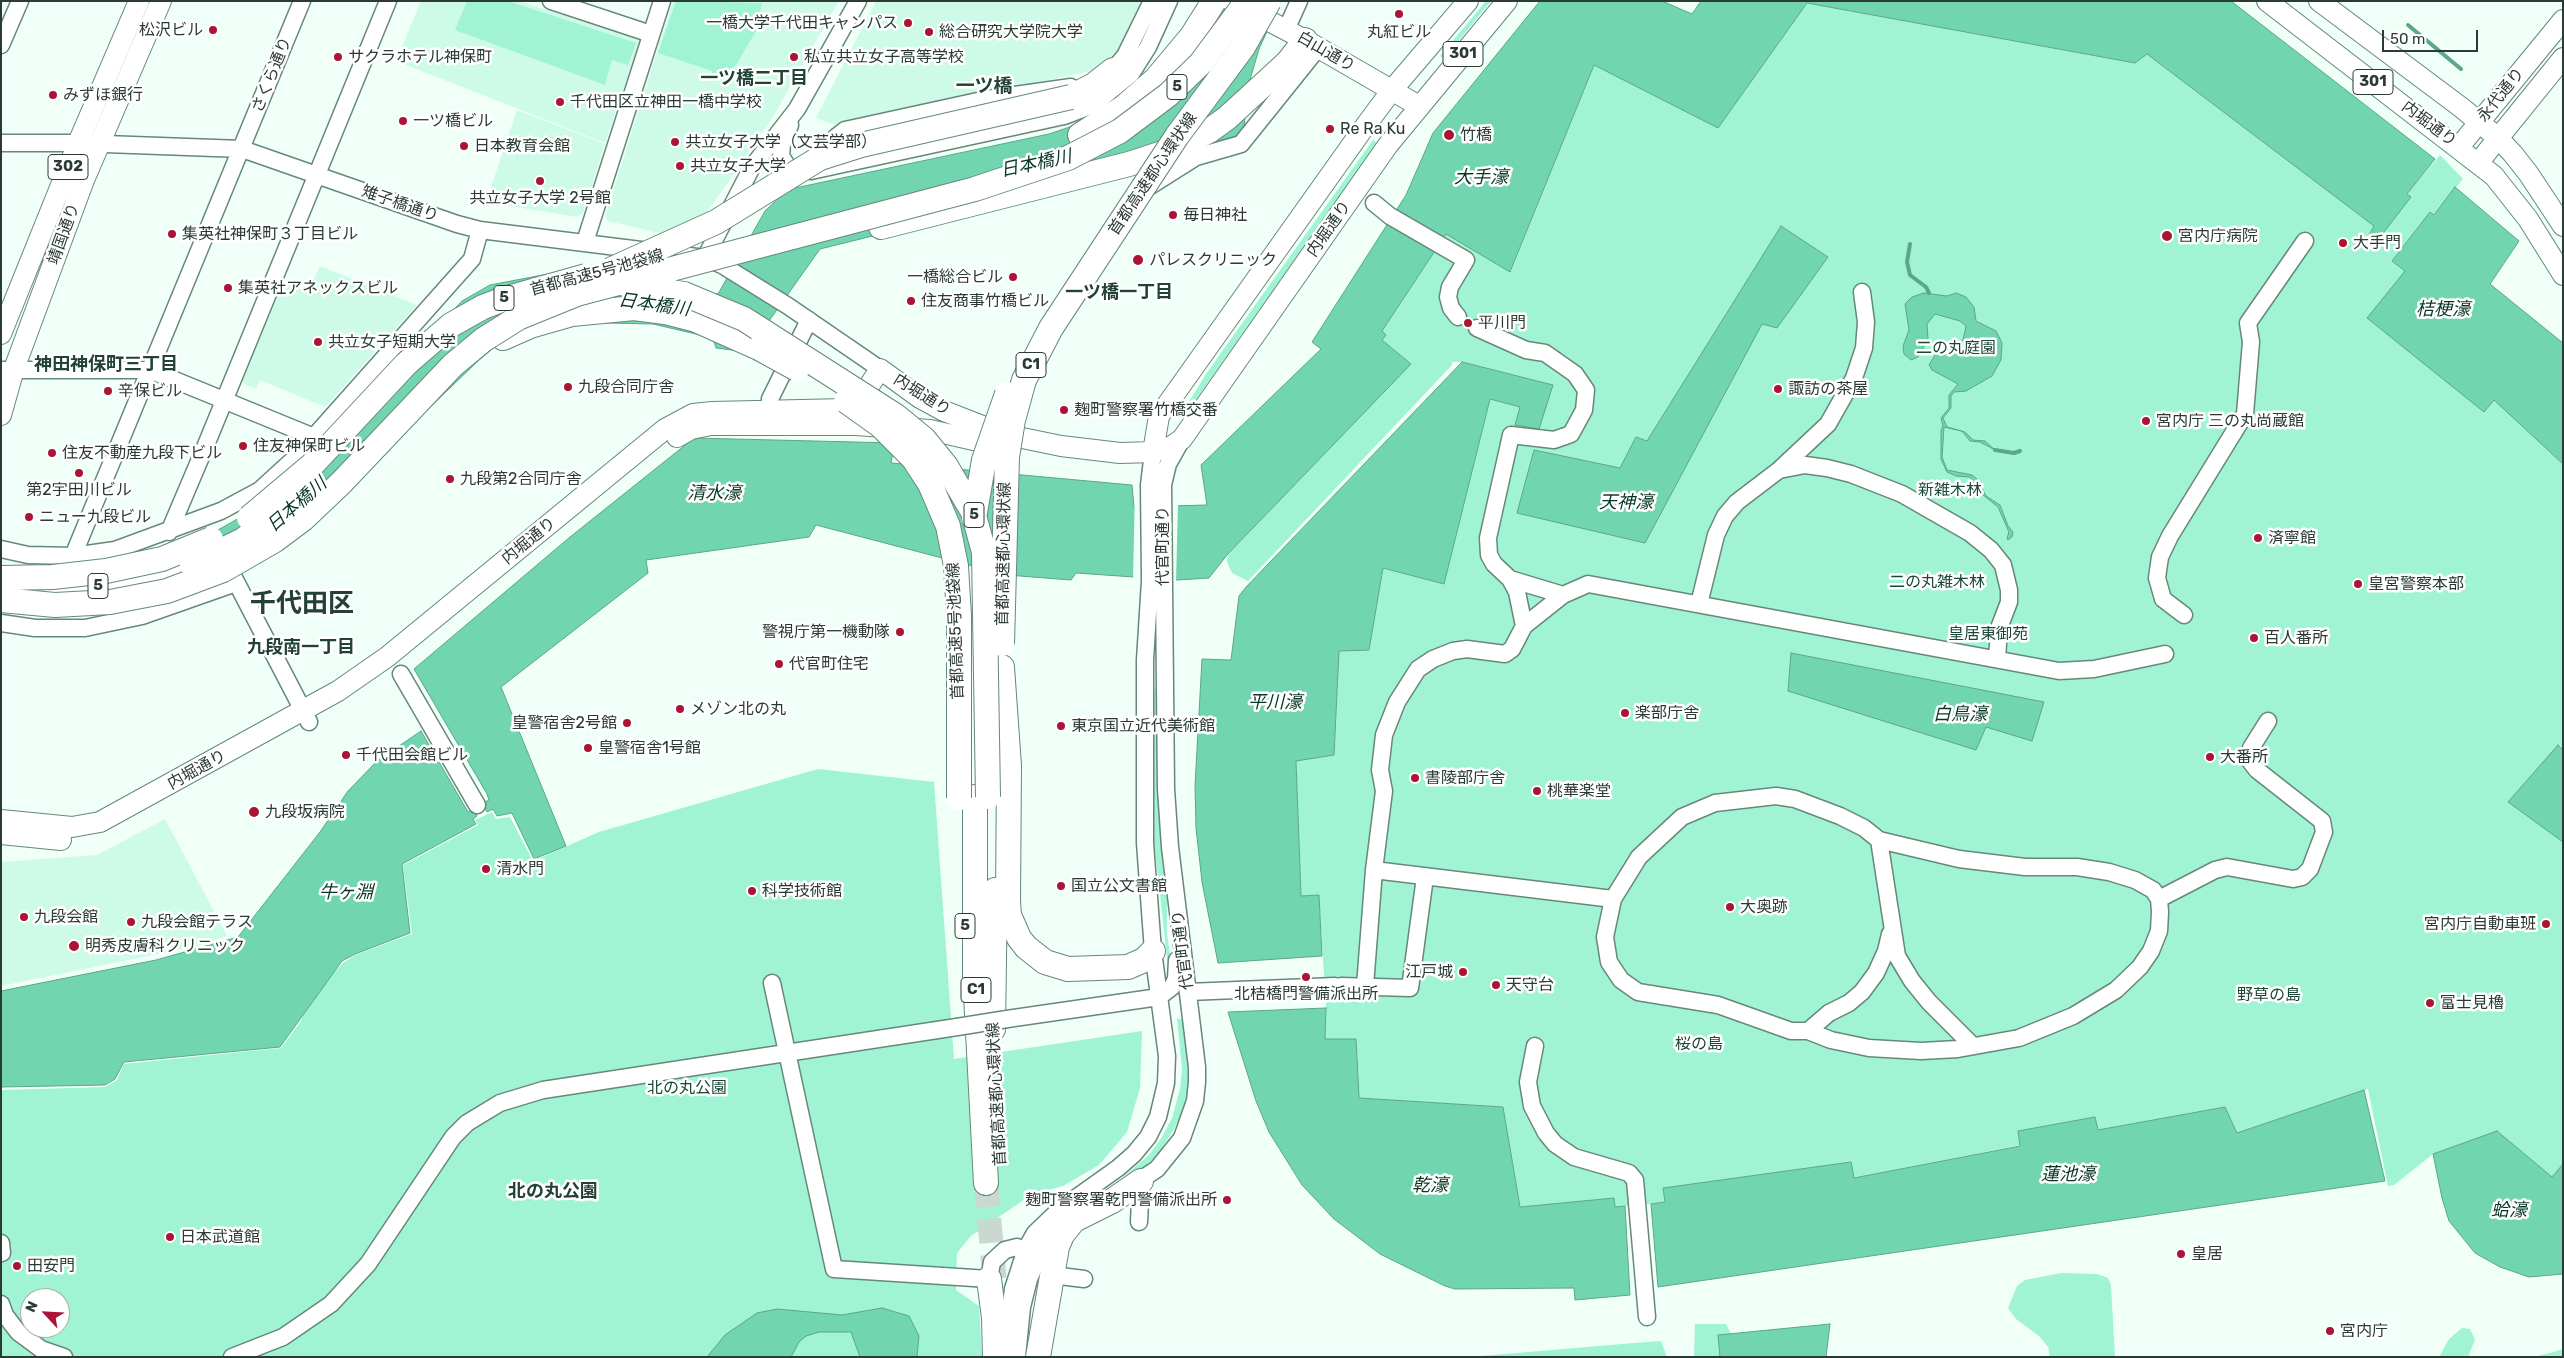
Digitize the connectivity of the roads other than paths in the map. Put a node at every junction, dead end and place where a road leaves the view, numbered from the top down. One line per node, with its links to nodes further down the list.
1 (139, 1): 33 (main road, 靖国通り / 302)
2 (161, 1): 34 (main road, 靖国通り / 302)
3 (302, 1): 36 (street, さくら通り)
4 (388, 1): 40 (street)
5 (551, 1): 23 (street)
6 (662, 1): 23 (street)
7 (858, 1): 29 (street)
8 (1152, 1): 26 (street)
9 (1169, 1): 38 (street)
10 (1214, 1): 48 (highway, 首都高速5号池袋線 / 5, bridge)
11 (1231, 1): 22 (main road, 白山通り, bridge)
12 (1235, 1): 90 (highway, 首都高速都心環状線 / C1, bridge)
13 (1247, 1): 49 (highway, 首都高速5号池袋線 / 5, bridge)
14 (1299, 1): 22 (street)
15 (1468, 1): 27 (main road, 内堀通り / 301)
16 (1507, 1): 28 (main road, 内堀通り / 301)
17 (2267, 1): 35 (main road, 内堀通り / 301)
18 (2319, 1): 30 (main road, 内堀通り / 301)
19 (19, 4): 20 (street); 24 (street)
20 (1, 7)
21 (2563, 20): 30 (main road, 永代通り)
22 (1290, 28): 27 (main road, 白山通り); 49 (highway, bridge); 65 (street); 90 (highway, 首都高速都心環状線 / C1, bridge)
23 (651, 34): 46 (street)
24 (1, 46)
25 (2563, 58): 31 (main road, 永代通り)
26 (1113, 70): 38 (street); 48 (highway, bridge)
27 (1392, 90): 28 (main road, 白山通り); 66 (main road, 内堀通り)
28 (1419, 106): 64 (main road, 内堀通り)
29 (797, 109): 39 (street); 42 (street)
30 (2478, 123): 31 (main road, 内堀通り / 301); 35 (main road, 永代通り)
31 (2498, 138): 37 (main road, 永代通り); 43 (main road, 内堀通り / 301)
32 (1, 143): 33 (street, 雉子橋通り)
33 (78, 143): 34 (street, 雉子橋通り); 55 (main road, 靖国通り / 302)
34 (99, 144): 36 (street, 雉子橋通り); 57 (main road, 靖国通り / 302)
35 (2459, 147): 37 (main road, 内堀通り / 301)
36 (242, 149): 40 (street, 雉子橋通り); 58 (street, さくら通り)
37 (2478, 163): 50 (main road, 内堀通り / 301)
38 (843, 164): 39 (street)
39 (800, 173): 42 (street)
40 (317, 176): 44 (street, 雉子橋通り); 59 (street)
41 (1374, 203): 52 (street)
42 (731, 204): 47 (street)
43 (2563, 226)
44 (480, 230): 46 (street, 雉子橋通り); 63 (street)
45 (2305, 241): 81 (street)
46 (585, 242): 47 (street, 雉子橋通り)
47 (705, 258): 53 (street, 雉子橋通り)
48 (610, 270): 73 (highway, 首都高速5号池袋線 / 5, bridge)
49 (653, 274): 62 (highway, 首都高速5号池袋線 / 5, bridge)
50 (2563, 275)
51 (1862, 292): 67 (street)
52 (1458, 317)
53 (808, 320): 56 (street, 雉子橋通り); 60 (street)
54 (1477, 328): 74 (street)
55 (1, 334)
56 (880, 369): 60 (main road, 内堀通り); 65 (main road, 内堀通り)
57 (8, 370): 58 (street); 61 (main road, 靖国通り / 302)
58 (150, 370): 59 (street); 72 (street, さくら通り)
59 (224, 401): 63 (street); 70 (street)
60 (770, 411): 87 (main road, 内堀通り)
61 (1, 415)
62 (392, 427): 79 (highway, 首都高速5号池袋線 / 5, bridge); 90 (highway, 首都高速5号池袋線 / 5, bridge)
63 (314, 437): 69 (street)
64 (1182, 439): 66 (main road, 内堀通り); 68 (street, 代官町通り)
65 (1001, 440): 66 (main road, 内堀通り); 87 (main road, 内堀通り)
66 (1153, 452): 68 (street, 代官町通り)
67 (1779, 470): 80 (street); 85 (street)
68 (1156, 485): 76 (street, 代官町通り)
69 (209, 521): 70 (street); 75 (street, bridge)
70 (168, 532): 72 (street)
71 (1, 549): 72 (street)
72 (73, 556)
73 (1, 578)
74 (1510, 579): 78 (street); 83 (street)
75 (234, 580): 82 (street); 87 (street)
76 (1157, 581): 89 (street, 代官町通り); 92 (street, 代官町通り)
77 (1, 583): 90 (highway, 首都高速5号池袋線 / 5, bridge)
78 (1564, 595): 80 (street); 83 (street)
79 (1, 600)
80 (1699, 604): 85 (street)
81 (2184, 615)
82 (1, 624)
83 (1524, 626): 96 (street)
84 (2165, 654): 85 (street)
85 (1997, 659)
86 (401, 674): 91 (street)
87 (306, 717): 93 (main road, 内堀通り); 94 (main road, 内堀通り)
88 (2268, 721): 99 (street)
89 (1166, 788): 92 (street); 100 (street, 代官町通り)
90 (986, 797): 102 (highway); 103 (highway, 首都高速5号池袋線 / 5); 112 (highway, 首都高速5号池袋線 / 5)
91 (477, 805)
92 (1144, 805): 102 (street, 代官町通り)
93 (1, 820)
94 (1, 834)
95 (1879, 840): 98 (street); 99 (street); 101 (street)
96 (1374, 870): 97 (street); 105 (street)
97 (1425, 877): 98 (street); 105 (street)
98 (1613, 899): 108 (street)
99 (2159, 899): 110 (street)
100 (1177, 902): 106 (street, 代官町通り); 107 (street)
101 (1891, 929): 108 (street); 110 (street)
102 (1153, 951): 107 (street, 代官町通り)
103 (992, 981): 112 (highway, 首都高速都心環状線 / C1)
104 (772, 983): 111 (street)
105 (1365, 986): 106 (street)
106 (1188, 992): 113 (street, 代官町通り)
107 (1159, 997): 111 (street, bridge); 115 (street, 代官町通り)
108 (1808, 1031): 110 (street)
109 (1535, 1046): 119 (street)
110 (1973, 1046)
111 (788, 1051): 116 (street); 121 (street)
112 (978, 1053)
113 (1141, 1181): 114 (street); 115 (highway)
114 (1139, 1222)
115 (1039, 1261): 116 (street); 117 (street); 123 (street, 代官町通り); 124 (street, 代官町通り); 125 (highway)
116 (989, 1279): 122 (highway)
117 (1084, 1279)
118 (1, 1304): 120 (street)
119 (1647, 1317)
120 (64, 1357)
121 (232, 1357)
122 (995, 1357)
123 (1005, 1357)
124 (1018, 1357)
125 (1038, 1357)

